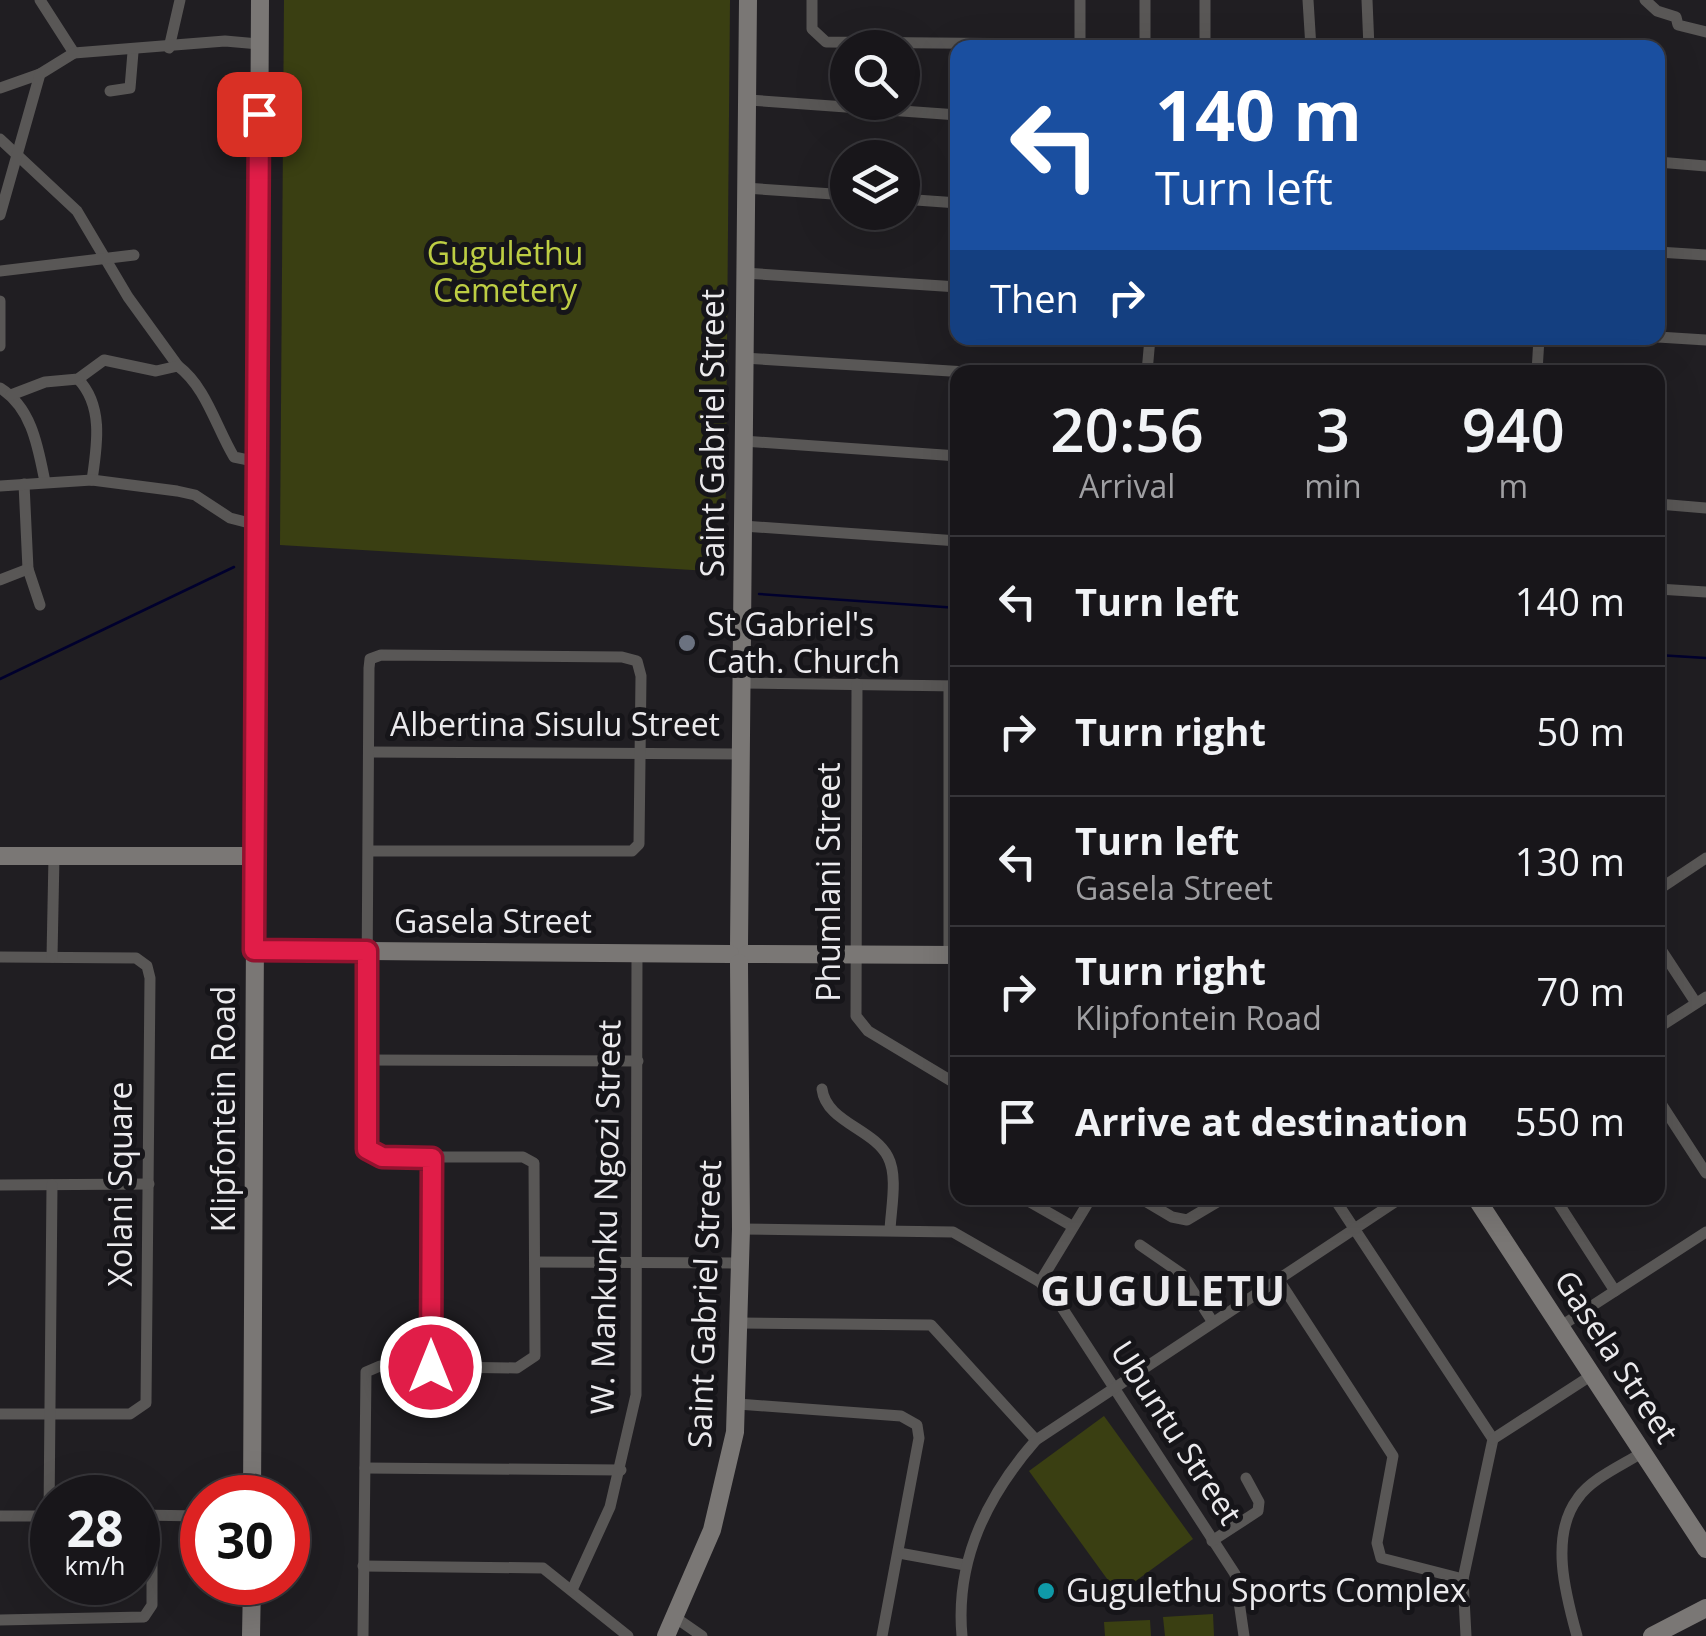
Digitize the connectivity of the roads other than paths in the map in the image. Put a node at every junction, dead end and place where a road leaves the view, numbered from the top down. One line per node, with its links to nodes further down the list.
1 (40, 0): 23 (street)
2 (164, 0): 12 (street)
3 (260, 0): 19 (street, Klipfontein Road)
4 (748, 0): 27 (street, Saint Gabriel Street)
5 (812, 0): 20 (street)
6 (1080, 0): 14 (street)
7 (1146, 0): 15 (street)
8 (1205, 0): 16 (street)
9 (1308, 0): 17 (street)
10 (1366, 0): 18 (street)
11 (1644, 0): 13 (street)
12 (179, 2): 21 (street)
13 (1706, 32)
14 (1080, 40)
15 (1145, 40)
16 (1205, 40)
17 (1310, 40)
18 (1368, 40)
19 (260, 44): 21 (street); 56 (street, Klipfontein Road)
20 (950, 44)
21 (169, 48): 22 (street)
22 (133, 52): 23 (street); 26 (street)
23 (74, 54): 24 (street)
24 (40, 74): 25 (street); 30 (street)
25 (0, 88)
26 (110, 92)
27 (749, 100): 28 (street); 33 (street, Saint Gabriel Street)
28 (950, 114)
29 (0, 139): 30 (street)
30 (18, 156): 37 (street); 41 (street)
31 (1665, 163): 32 (street)
32 (1706, 166)
33 (746, 188): 34 (street); 43 (street, Saint Gabriel Street)
34 (830, 194)
35 (920, 200): 36 (street)
36 (950, 202)
37 (0, 215)
38 (1665, 252): 40 (street)
39 (134, 254): 41 (street)
40 (1706, 255)
41 (108, 259): 42 (street); 50 (street)
42 (0, 271)
43 (744, 273): 44 (street); 49 (street, Saint Gabriel Street)
44 (950, 286)
45 (0, 301): 48 (street)
46 (1665, 337): 47 (street)
47 (1706, 340)
48 (0, 346)
49 (744, 358): 51 (street); 54 (street, Saint Gabriel Street)
50 (178, 366): 52 (street); 56 (street)
51 (950, 371)
52 (78, 378): 53 (street); 57 (street)
53 (6, 391): 58 (street)
54 (743, 441): 55 (street); 64 (street, Saint Gabriel Street)
55 (950, 455)
56 (258, 462): 63 (street, Klipfontein Road)
57 (92, 480): 58 (street); 63 (street)
58 (46, 482): 59 (street)
59 (24, 484): 60 (street); 66 (street)
60 (0, 486)
61 (1665, 505): 62 (street)
62 (1706, 508)
63 (257, 524): 80 (street, Klipfontein Road)
64 (743, 526): 65 (street); 71 (street, Saint Gabriel Street)
65 (950, 540)
66 (28, 568): 67 (street); 70 (street)
67 (0, 580)
68 (1665, 589): 69 (street)
69 (1706, 592)
70 (40, 605)
71 (741, 683): 72 (street); 76 (street, Saint Gabriel Street)
72 (857, 684): 73 (street); 87 (street, Phumlani Street)
73 (950, 686)
74 (369, 752): 75 (street, Albertina Sisulu Street); 75 (street); 77 (street)
75 (640, 754): 76 (street, Albertina Sisulu Street); 77 (street)
76 (741, 754): 86 (street, Saint Gabriel Street)
77 (368, 851): 84 (street)
78 (0, 856): 79 (street)
79 (54, 856): 80 (street); 90 (street)
80 (254, 856): 83 (street, Klipfontein Road)
81 (1706, 858): 82 (street)
82 (1665, 885)
83 (254, 950): 84 (street, Gasela Street); 139 (street, Klipfontein Road)
84 (367, 951): 85 (street, Gasela Street); 94 (street)
85 (637, 953): 86 (street, Gasela Street); 95 (street, W. Mankunku Ngozi Street)
86 (739, 954): 87 (street, Gasela Street); 113 (street, Saint Gabriel Street)
87 (855, 954): 88 (street, Gasela Street); 96 (street, Phumlani Street)
88 (950, 955)
89 (1665, 955): 92 (street)
90 (52, 957): 91 (street, Xolani Square); 102 (street, Xolani Square)
91 (0, 958)
92 (1701, 1000): 93 (street)
93 (1665, 1023)
94 (366, 1060): 95 (street); 99 (street)
95 (638, 1062): 119 (street, W. Mankunku Ngozi Street)
96 (950, 1081)
97 (822, 1089): 115 (street)
98 (1665, 1110): 100 (street)
99 (432, 1158): 118 (street); 127 (street)
100 (1706, 1173)
101 (0, 1184): 103 (street)
102 (150, 1184): 103 (street); 131 (street, Xolani Square)
103 (52, 1186): 131 (street)
104 (1035, 1205): 112 (street)
105 (1086, 1205): 112 (street)
106 (1152, 1205): 107 (street)
107 (1212, 1205)
108 (1339, 1205): 114 (street)
109 (1390, 1205): 114 (street)
110 (1481, 1205): 126 (street, Gasela Street)
111 (1560, 1205): 123 (street)
112 (1072, 1226): 122 (street)
113 (741, 1229): 115 (street, Ubuntu Street); 120 (street, Saint Gabriel Street)
114 (1354, 1229): 121 (street); 133 (street)
115 (890, 1230): 122 (street, Ubuntu Street)
116 (1706, 1232): 123 (street)
117 (1140, 1245): 124 (street)
118 (535, 1262): 119 (street); 127 (street)
119 (637, 1263): 120 (street); 137 (street, W. Mankunku Ngozi Street)
120 (739, 1263): 125 (street, Saint Gabriel Street)
121 (1278, 1279): 124 (street); 148 (street)
122 (1040, 1282): 129 (street, Ubuntu Street)
123 (1615, 1291): 126 (street)
124 (1212, 1321): 129 (street)
125 (740, 1323): 130 (street, Saint Gabriel Street); 134 (street)
126 (1561, 1326): 128 (street, Gasela Street)
127 (431, 1367): 136 (street)
128 (1592, 1375): 133 (street); 135 (street, Gasela Street)
129 (1114, 1387): 134 (street); 143 (street, Ubuntu Street)
130 (738, 1404): 145 (street); 153 (street, Saint Gabriel Street)
131 (52, 1413): 132 (street, Xolani Square); 138 (street)
132 (0, 1414)
133 (1493, 1439): 148 (street)
134 (1036, 1440): 147 (street)
135 (1643, 1452): 144 (street, Gasela Street); 166 (street)
136 (364, 1468): 137 (street); 146 (street)
137 (621, 1470): 149 (street, W. Mankunku Ngozi Street)
138 (51, 1475)
139 (252, 1475)
140 (1246, 1478): 143 (street)
141 (0, 1516): 142 (street)
142 (30, 1516)
143 (1212, 1541): 164 (street, Ubuntu Street)
144 (1706, 1548)
145 (899, 1554): 147 (street); 162 (street)
146 (364, 1566): 149 (street); 158 (street)
147 (965, 1566): 163 (street)
148 (1462, 1579): 165 (street)
149 (572, 1590): 159 (street)
150 (149, 1605): 155 (street)
151 (252, 1605): 157 (street)
152 (1706, 1608): 167 (street)
153 (676, 1618): 160 (street, Saint Gabriel Street); 161 (street)
154 (0, 1620): 155 (street)
155 (50, 1620): 156 (street)
156 (50, 1636)
157 (251, 1636)
158 (363, 1636)
159 (628, 1636)
160 (666, 1636)
161 (702, 1636)
162 (882, 1636)
163 (962, 1636)
164 (1244, 1636)
165 (1466, 1636)
166 (1578, 1636)
167 (1652, 1636)

